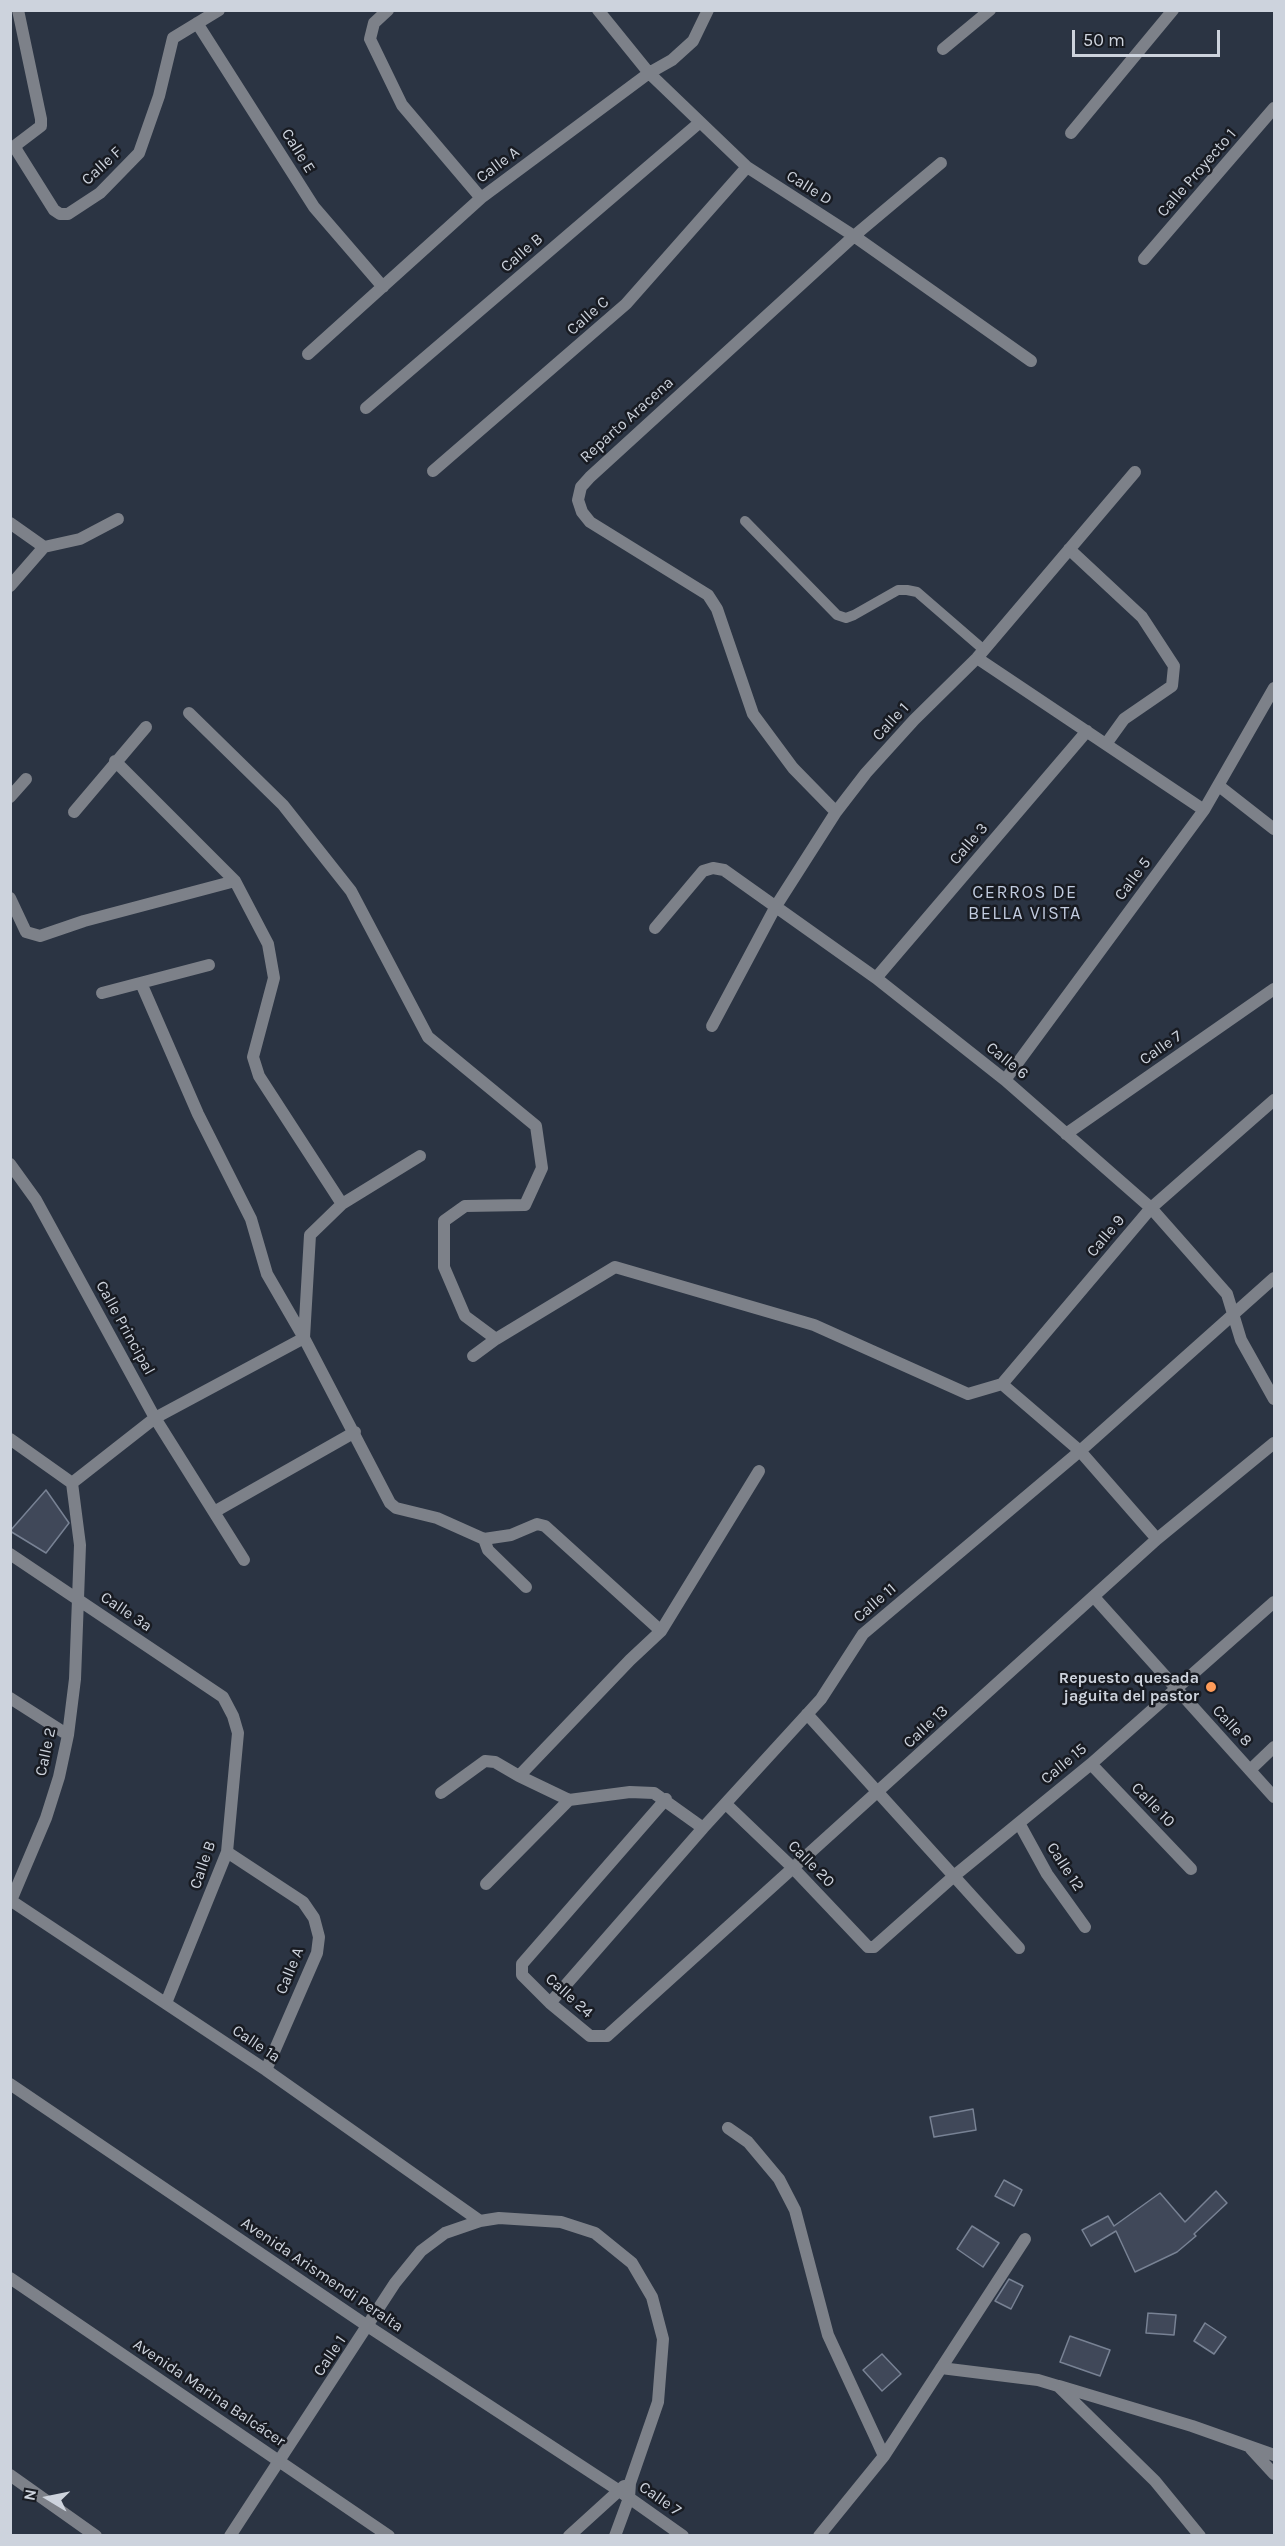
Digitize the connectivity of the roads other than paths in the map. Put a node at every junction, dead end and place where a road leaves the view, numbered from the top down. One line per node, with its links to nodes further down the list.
1 (18, 10): 8 (street, Calle F)
2 (219, 10): 8 (street, Calle F)
3 (388, 10): 16 (street)
4 (598, 10): 10 (street, Calle D)
5 (708, 10): 10 (street, Calle A)
6 (990, 10): 9 (street)
7 (1173, 10): 13 (street)
8 (197, 23): 19 (street, Calle E)
9 (943, 49)
10 (650, 73): 12 (street, Calle D); 16 (street, Calle A)
11 (1275, 108): 18 (street, Calle Proyecto 1)
12 (699, 123): 15 (street, Calle D); 22 (street, Calle B)
13 (1071, 133)
14 (940, 163): 17 (street, Reparto Aracena)
15 (747, 167): 17 (street, Calle D); 23 (street, Calle C)
16 (481, 198): 19 (street, Calle A)
17 (854, 236): 21 (street, Calle D); 43 (street, Reparto Aracena)
18 (1144, 259)
19 (383, 287): 20 (street, Calle A)
20 (308, 354)
21 (1031, 361)
22 (366, 408)
23 (433, 471)
24 (1135, 472): 29 (street, Calle 1)
25 (118, 519): 28 (street)
26 (745, 521): 31 (lane)
27 (10, 523): 28 (street)
28 (44, 547): 30 (street)
29 (1070, 549): 31 (street, Calle 1); 36 (street)
30 (10, 586)
31 (980, 654): 35 (street); 43 (street, Calle 1)
32 (1275, 688): 39 (street, Calle 5)
33 (189, 713): 65 (street)
34 (146, 727): 37 (street)
35 (1087, 731): 36 (street); 50 (street, Calle 3)
36 (1106, 744): 41 (street)
37 (115, 760): 42 (street); 45 (street)
38 (26, 779): 40 (street)
39 (1220, 786): 41 (street, Calle 5); 44 (street)
40 (10, 797)
41 (1204, 810): 55 (street, Calle 5)
42 (74, 812)
43 (836, 812): 47 (street, Calle 1)
44 (1275, 828)
45 (234, 881): 46 (street); 60 (street)
46 (10, 898)
47 (776, 906): 48 (street, Calle 6); 50 (street, Calle 6); 54 (street, Calle 1)
48 (655, 928)
49 (209, 965): 51 (street)
50 (876, 978): 55 (street, Calle 6)
51 (141, 982): 53 (street); 64 (street)
52 (1275, 989): 57 (street, Calle 7)
53 (102, 993)
54 (712, 1026)
55 (1005, 1080): 57 (street, Calle 6)
56 (1275, 1100): 61 (street, Calle 9)
57 (1066, 1134): 61 (street, Calle 6)
58 (420, 1156): 60 (street)
59 (10, 1164): 69 (street, Calle Principal)
60 (342, 1204): 64 (street)
61 (1151, 1208): 63 (street, Calle 6); 67 (street, Calle 9)
62 (1275, 1278): 63 (street, Calle 11)
63 (1235, 1314): 68 (street, Calle 6); 73 (street, Calle 11)
64 (304, 1338): 69 (street); 70 (street)
65 (496, 1339): 66 (street); 67 (street)
66 (473, 1356)
67 (1002, 1384): 73 (street)
68 (1275, 1399)
69 (155, 1418): 75 (street); 76 (street, Calle Principal)
70 (355, 1432): 76 (street); 77 (street)
71 (10, 1439): 75 (street)
72 (1275, 1443): 78 (street, Calle 13)
73 (1080, 1451): 78 (street); 89 (street, Calle 11)
74 (759, 1472): 85 (street)
75 (72, 1483): 83 (street, Calle 2)
76 (214, 1512): 80 (street, Calle Principal)
77 (484, 1539): 81 (street); 85 (street)
78 (1157, 1539): 82 (street, Calle 13)
79 (10, 1554): 83 (street, Calle 3a)
80 (244, 1560)
81 (526, 1587)
82 (1094, 1597): 86 (street, Calle 8); 96 (street, Calle 13)
83 (80, 1600): 87 (street, Calle 3a); 90 (street, Calle 2)
84 (1275, 1602): 86 (street, Calle 15)
85 (661, 1631): 94 (street)
86 (1175, 1688): 92 (street, Calle 15); 93 (street, Calle 8)
87 (223, 1697): 103 (street, Calle B)
88 (10, 1698): 90 (street)
89 (807, 1714): 96 (street); 100 (street, Calle 11)
90 (68, 1735): 108 (street, Calle 2)
91 (1275, 1748): 93 (street)
92 (1091, 1764): 101 (street, Calle 15); 105 (street, Calle 10)
93 (1250, 1770): 97 (street, Calle 8)
94 (519, 1776): 95 (street); 99 (street)
95 (441, 1793)
96 (879, 1793): 104 (street, Calle 13); 106 (street)
97 (1275, 1797)
98 (666, 1799): 99 (street); 102 (street); 113 (street, Calle 24)
99 (569, 1800): 107 (street)
100 (726, 1804): 102 (street, Calle 11); 104 (street, Calle 20)
101 (1019, 1823): 106 (street, Calle 15); 109 (street, Calle 12)
102 (703, 1828): 113 (street, Calle 11)
103 (228, 1852): 112 (street, Calle B); 115 (street, Calle A)
104 (794, 1869): 110 (street, Calle 20); 114 (street, Calle 13)
105 (1191, 1869)
106 (954, 1876): 110 (street, Calle 15); 111 (street)
107 (486, 1884)
108 (11, 1902): 112 (street, Calle 1a)
109 (1085, 1927)
110 (871, 1947)
111 (1019, 1948)
112 (166, 2003): 115 (street, Calle 1a)
113 (550, 2003): 114 (street, Calle 24)
114 (603, 2037)
115 (266, 2070): 118 (street, Calle 1a)
116 (10, 2084): 121 (street, Avenida Arismendi Peralta)
117 (728, 2128): 126 (street)
118 (480, 2221): 121 (street, Calle 1); 130 (street, Calle 1)
119 (1025, 2239): 122 (street)
120 (10, 2278): 127 (street, Avenida Marina Balcácer)
121 (369, 2327): 127 (street, Calle 1); 131 (street, Avenida Arismendi Peralta)
122 (941, 2368): 123 (street); 126 (street)
123 (1058, 2386): 124 (street); 140 (street)
124 (1246, 2444): 125 (street); 128 (street)
125 (1275, 2455)
126 (884, 2456): 139 (street)
127 (280, 2461): 134 (street, Calle 1); 135 (street, Avenida Marina Balcácer)
128 (1275, 2474)
129 (10, 2475): 133 (street)
130 (630, 2483): 131 (street); 132 (street, Calle 1)
131 (618, 2490): 132 (street, Calle 7); 136 (street)
132 (629, 2498): 137 (street, Calle 1); 138 (street, Calle 7)
133 (96, 2535)
134 (230, 2535)
135 (389, 2535)
136 (569, 2535)
137 (615, 2535)
138 (683, 2535)
139 (819, 2535)
140 (1200, 2535)

